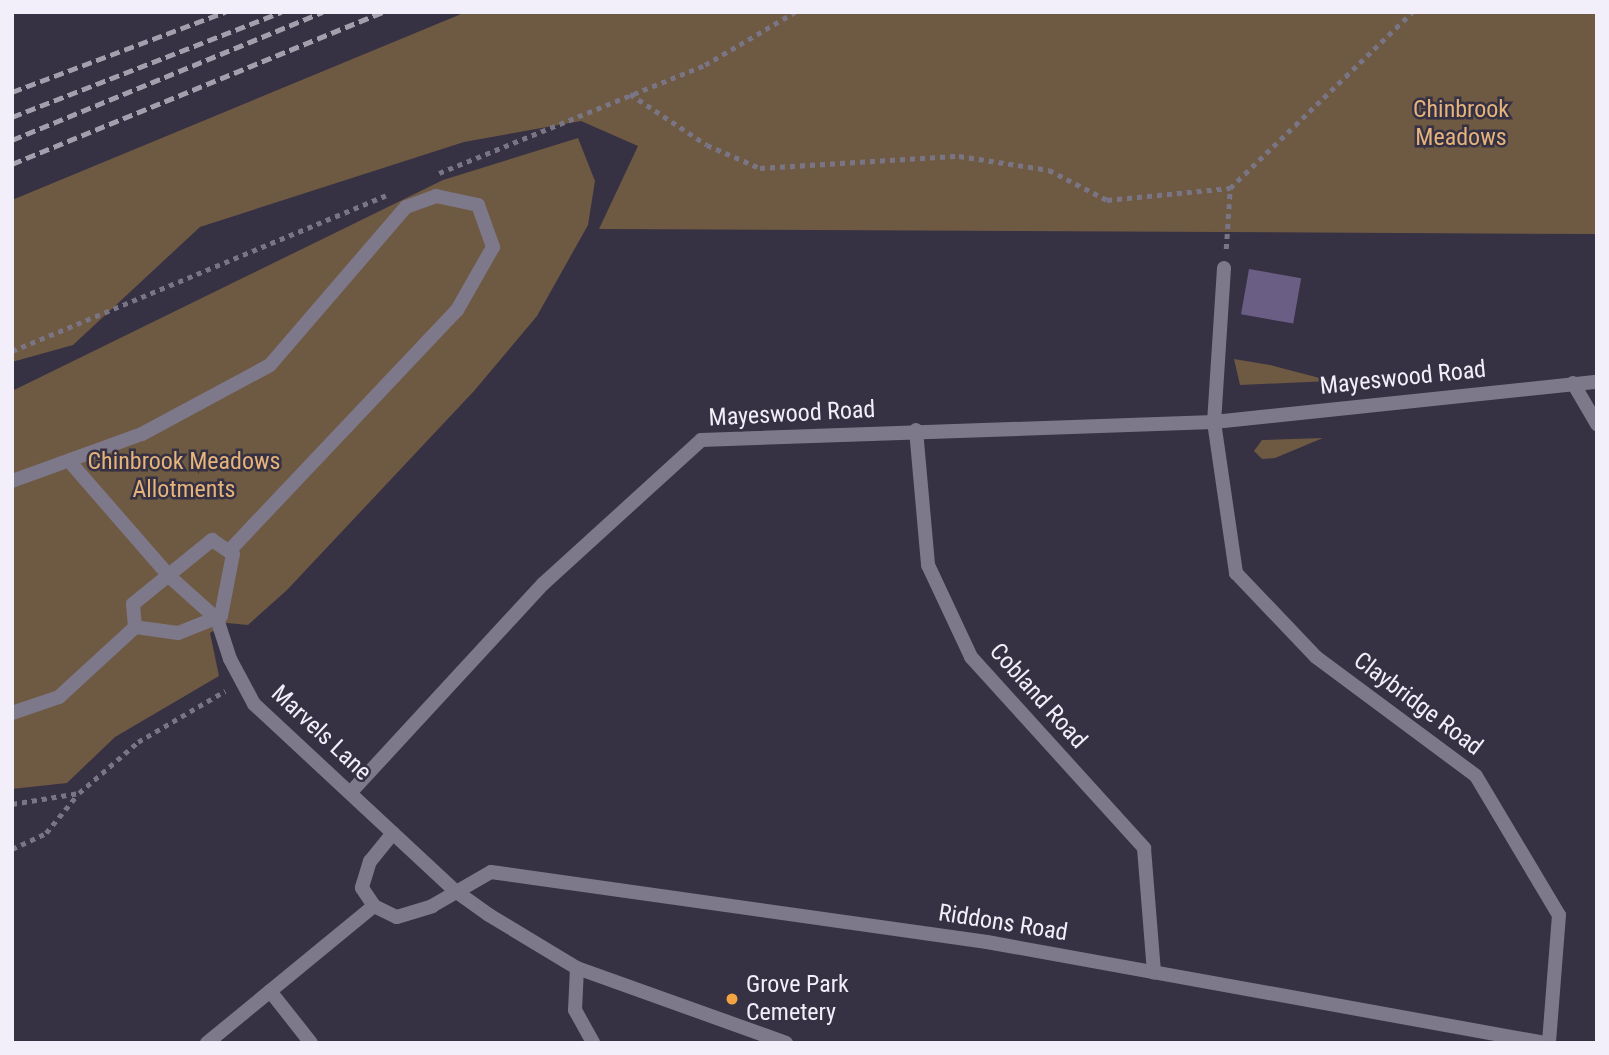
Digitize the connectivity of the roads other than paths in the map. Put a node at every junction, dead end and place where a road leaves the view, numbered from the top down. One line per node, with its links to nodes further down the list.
1 (1224, 268): 4 (street)
2 (1597, 382): 3 (street, Mayeswood Road)
3 (1573, 383): 4 (street, Mayeswood Road); 5 (street)
4 (1214, 422): 6 (street, Mayeswood Road); 25 (street, Claybridge Road)
5 (1597, 424)
6 (916, 430): 14 (street, Mayeswood Road); 19 (street, Cobland Road)
7 (70, 462): 8 (street); 9 (street); 10 (street)
8 (12, 481)
9 (232, 548): 10 (street); 11 (street)
10 (170, 577): 11 (street); 12 (street)
11 (217, 619): 12 (street); 14 (street, Marvels Lane)
12 (135, 627): 13 (street)
13 (12, 713)
14 (351, 792): 15 (street, Marvels Lane)
15 (393, 833): 16 (street, Marvels Lane); 17 (street)
16 (454, 890): 17 (street); 18 (street, Marvels Lane); 19 (street, Riddons Road)
17 (374, 906): 20 (street)
18 (577, 968): 23 (street); 24 (street, Marvels Lane)
19 (1154, 973): 25 (street, Riddons Road)
20 (270, 991): 21 (street); 22 (street)
21 (207, 1043)
22 (311, 1043)
23 (593, 1043)
24 (786, 1043)
25 (1547, 1043)

